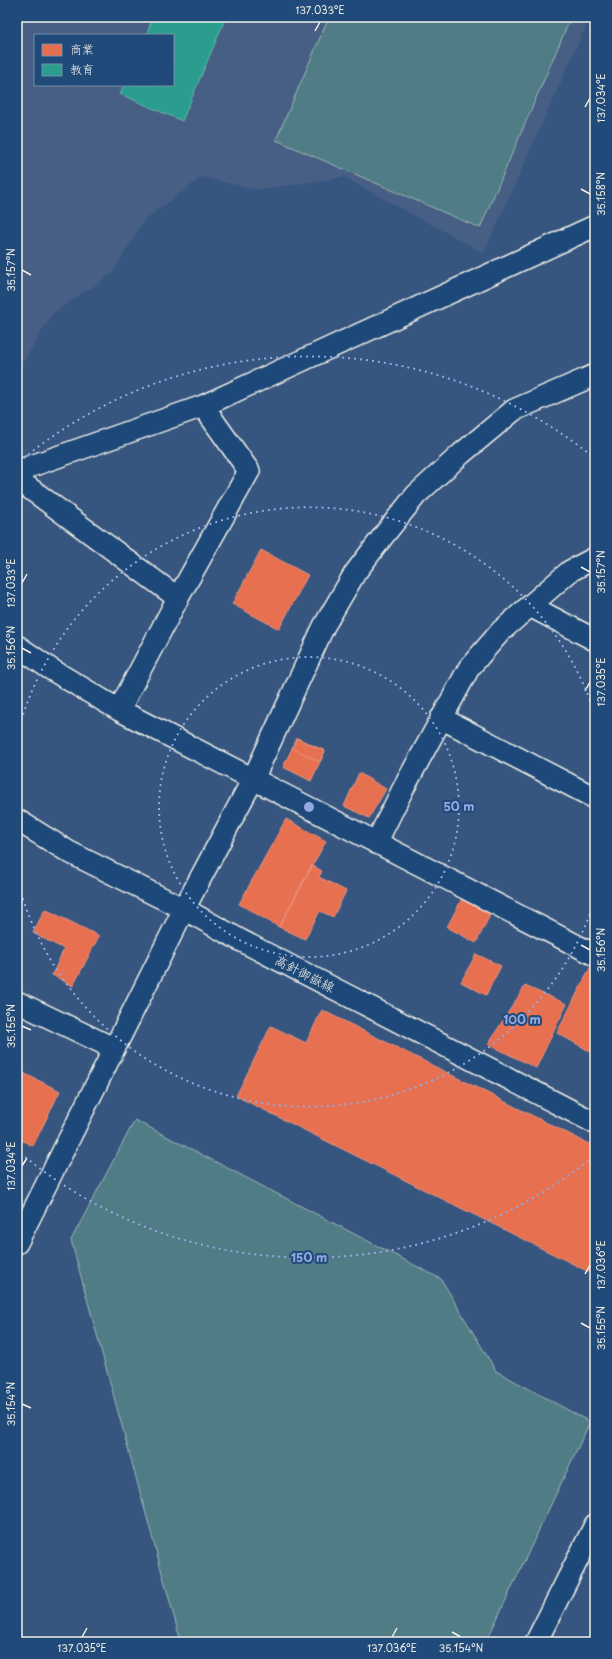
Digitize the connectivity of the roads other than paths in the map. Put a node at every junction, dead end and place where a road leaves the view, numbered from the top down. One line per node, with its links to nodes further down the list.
1 (595, 226): 3 (street)
2 (595, 375): 13 (street)
3 (203, 406): 4 (street); 7 (street)
4 (17, 471)
5 (17, 478): 7 (street)
6 (595, 558): 8 (street)
7 (178, 598): 11 (street)
8 (530, 606): 9 (street); 12 (street)
9 (595, 640)
10 (17, 646): 11 (street)
11 (119, 710): 13 (street)
12 (441, 718): 14 (street); 16 (street)
13 (253, 779): 16 (street); 17 (street)
14 (595, 798)
15 (17, 820): 17 (street, 高針御嶽線)
16 (376, 843): 18 (street)
17 (184, 909): 20 (street); 21 (street, 高針御嶽線)
18 (595, 955)
19 (17, 1002): 20 (street)
20 (113, 1048): 22 (street)
21 (595, 1123)
22 (17, 1243)
23 (595, 1525): 24 (street)
24 (536, 1642)

